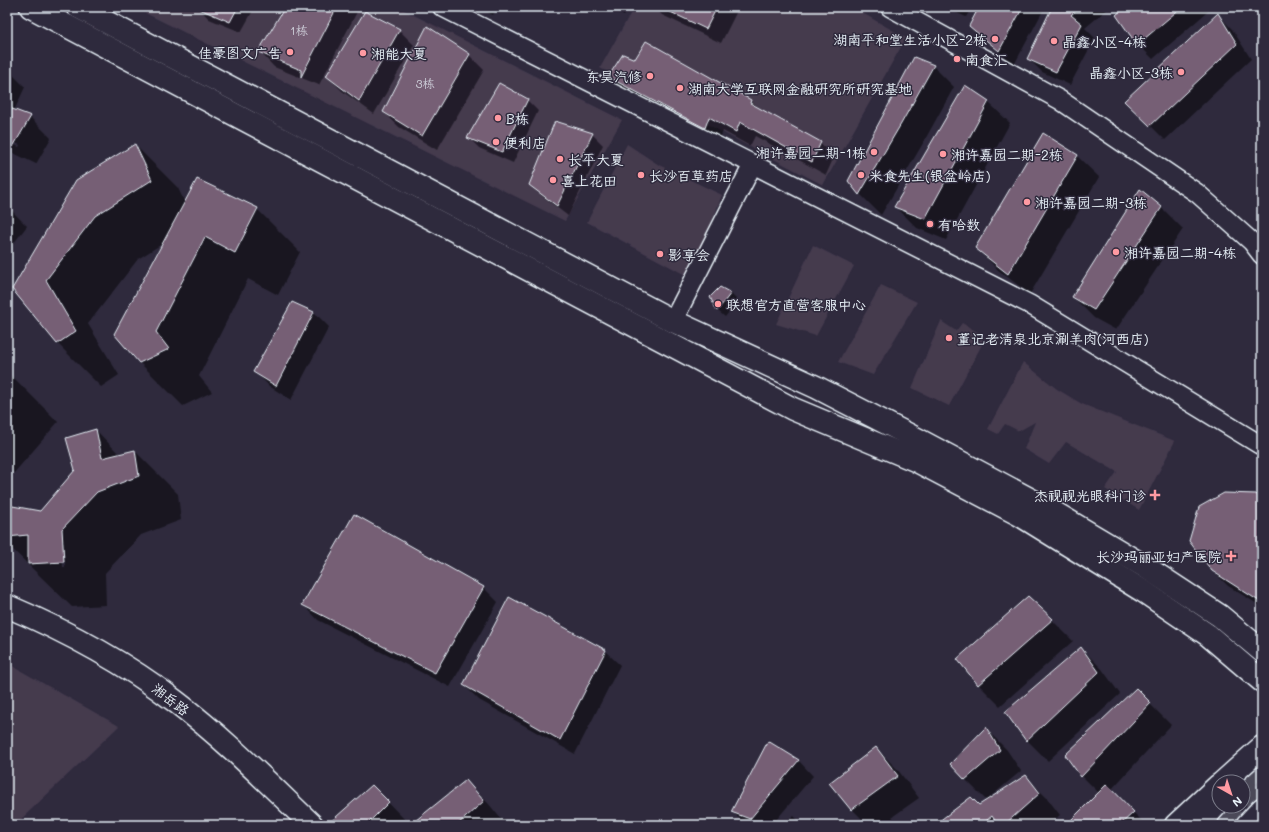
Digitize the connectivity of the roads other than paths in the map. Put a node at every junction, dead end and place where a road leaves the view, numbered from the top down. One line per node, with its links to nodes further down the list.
1 (31, 7): 12 (main road)
2 (78, 7): 7 (main road)
3 (442, 7): 5 (street)
4 (890, 7): 6 (street)
5 (753, 164): 7 (street); 8 (street)
6 (1262, 255)
7 (673, 321): 11 (main road)
8 (1262, 446)
9 (7, 606): 21 (main road, 湘岳路)
10 (7, 617): 20 (main road, 湘岳路)
11 (1262, 651)
12 (1262, 681)
13 (1262, 747): 15 (main road)
14 (1262, 755): 16 (main road)
15 (1232, 774)
16 (1245, 774)
17 (1211, 792): 22 (main road)
18 (1262, 808): 24 (main road)
19 (1211, 811): 23 (main road)
20 (297, 825)
21 (312, 825)
22 (1176, 825)
23 (1198, 825)
24 (1247, 825)

